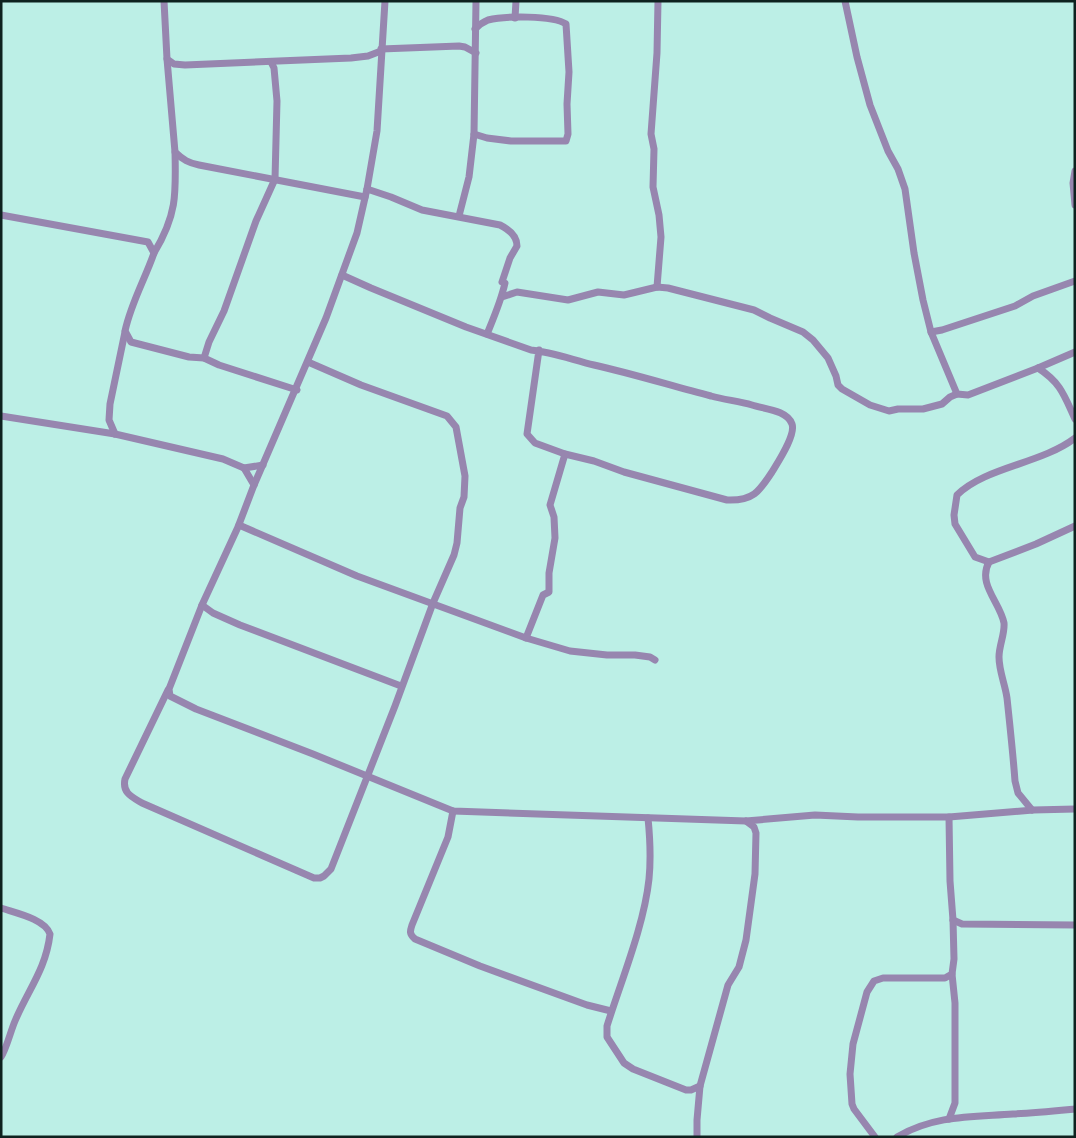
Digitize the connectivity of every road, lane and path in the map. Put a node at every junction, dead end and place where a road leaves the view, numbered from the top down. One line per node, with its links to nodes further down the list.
1 (164, 1): 15 (street)
2 (385, 1): 13 (street)
3 (476, 1): 7 (street)
4 (516, 1): 8 (street)
5 (658, 1): 30 (street)
6 (845, 1): 33 (street)
7 (476, 12): 9 (street); 10 (street)
8 (515, 18): 9 (street); 17 (street)
9 (489, 20): 10 (street)
10 (475, 29): 11 (street)
11 (475, 40): 12 (street); 14 (street)
12 (465, 47): 13 (street); 14 (street)
13 (381, 50): 16 (street); 21 (street)
14 (476, 53): 17 (street)
15 (167, 59): 16 (street); 18 (street)
16 (275, 64): 20 (street)
17 (474, 134): 24 (street)
18 (176, 152): 20 (street); 25 (street)
19 (1075, 171): 22 (street)
20 (275, 179): 21 (street); 39 (street)
21 (366, 193): 24 (street); 28 (street)
22 (1075, 205)
23 (1, 215): 26 (street)
24 (459, 216): 31 (street)
25 (162, 239): 26 (street); 27 (street)
26 (148, 242): 27 (street)
27 (154, 252): 32 (street)
28 (342, 274): 34 (street); 40 (street)
29 (1075, 281): 33 (street)
30 (657, 287): 31 (street); 43 (street)
31 (502, 297): 34 (street)
32 (125, 331): 35 (street); 36 (street)
33 (931, 332): 43 (street)
34 (487, 334): 37 (street)
35 (132, 342): 36 (street); 39 (street)
36 (122, 346): 46 (street)
37 (539, 350): 50 (street); 50 (street)
38 (1075, 352): 41 (street)
39 (204, 358): 42 (street)
40 (308, 362): 42 (street); 57 (street)
41 (1038, 368): 43 (street); 45 (street)
42 (296, 390): 51 (street)
43 (957, 394)
44 (1, 416): 47 (street)
45 (1075, 419)
46 (109, 420): 47 (street); 48 (street)
47 (99, 432): 48 (street)
48 (115, 434): 52 (street)
49 (1075, 438): 56 (street)
50 (565, 454): 59 (street)
51 (263, 465): 52 (street); 53 (street)
52 (244, 468): 53 (street)
53 (254, 485): 54 (street)
54 (239, 525): 57 (street); 58 (street)
55 (1075, 526): 56 (street)
56 (989, 562): 65 (street)
57 (433, 603): 59 (street); 61 (street)
58 (202, 605): 61 (street); 62 (street)
59 (526, 638): 60 (street)
60 (656, 660)
61 (402, 686): 63 (street)
62 (169, 689): 63 (street); 63 (street)
63 (368, 776): 66 (street)
64 (1075, 809): 65 (street)
65 (1032, 810): 67 (street)
66 (453, 811): 68 (street); 74 (street)
67 (949, 817): 69 (street); 71 (street)
68 (648, 818): 69 (street); 74 (street)
69 (746, 820): 76 (street)
70 (1, 908): 75 (street)
71 (953, 920): 72 (street); 73 (street)
72 (1075, 925)
73 (952, 974): 78 (street); 80 (street)
74 (611, 1011): 76 (street)
75 (1, 1057)
76 (700, 1086): 79 (street)
77 (1075, 1109): 78 (street)
78 (949, 1119): 81 (street)
79 (698, 1137)
80 (875, 1137)
81 (897, 1137)

